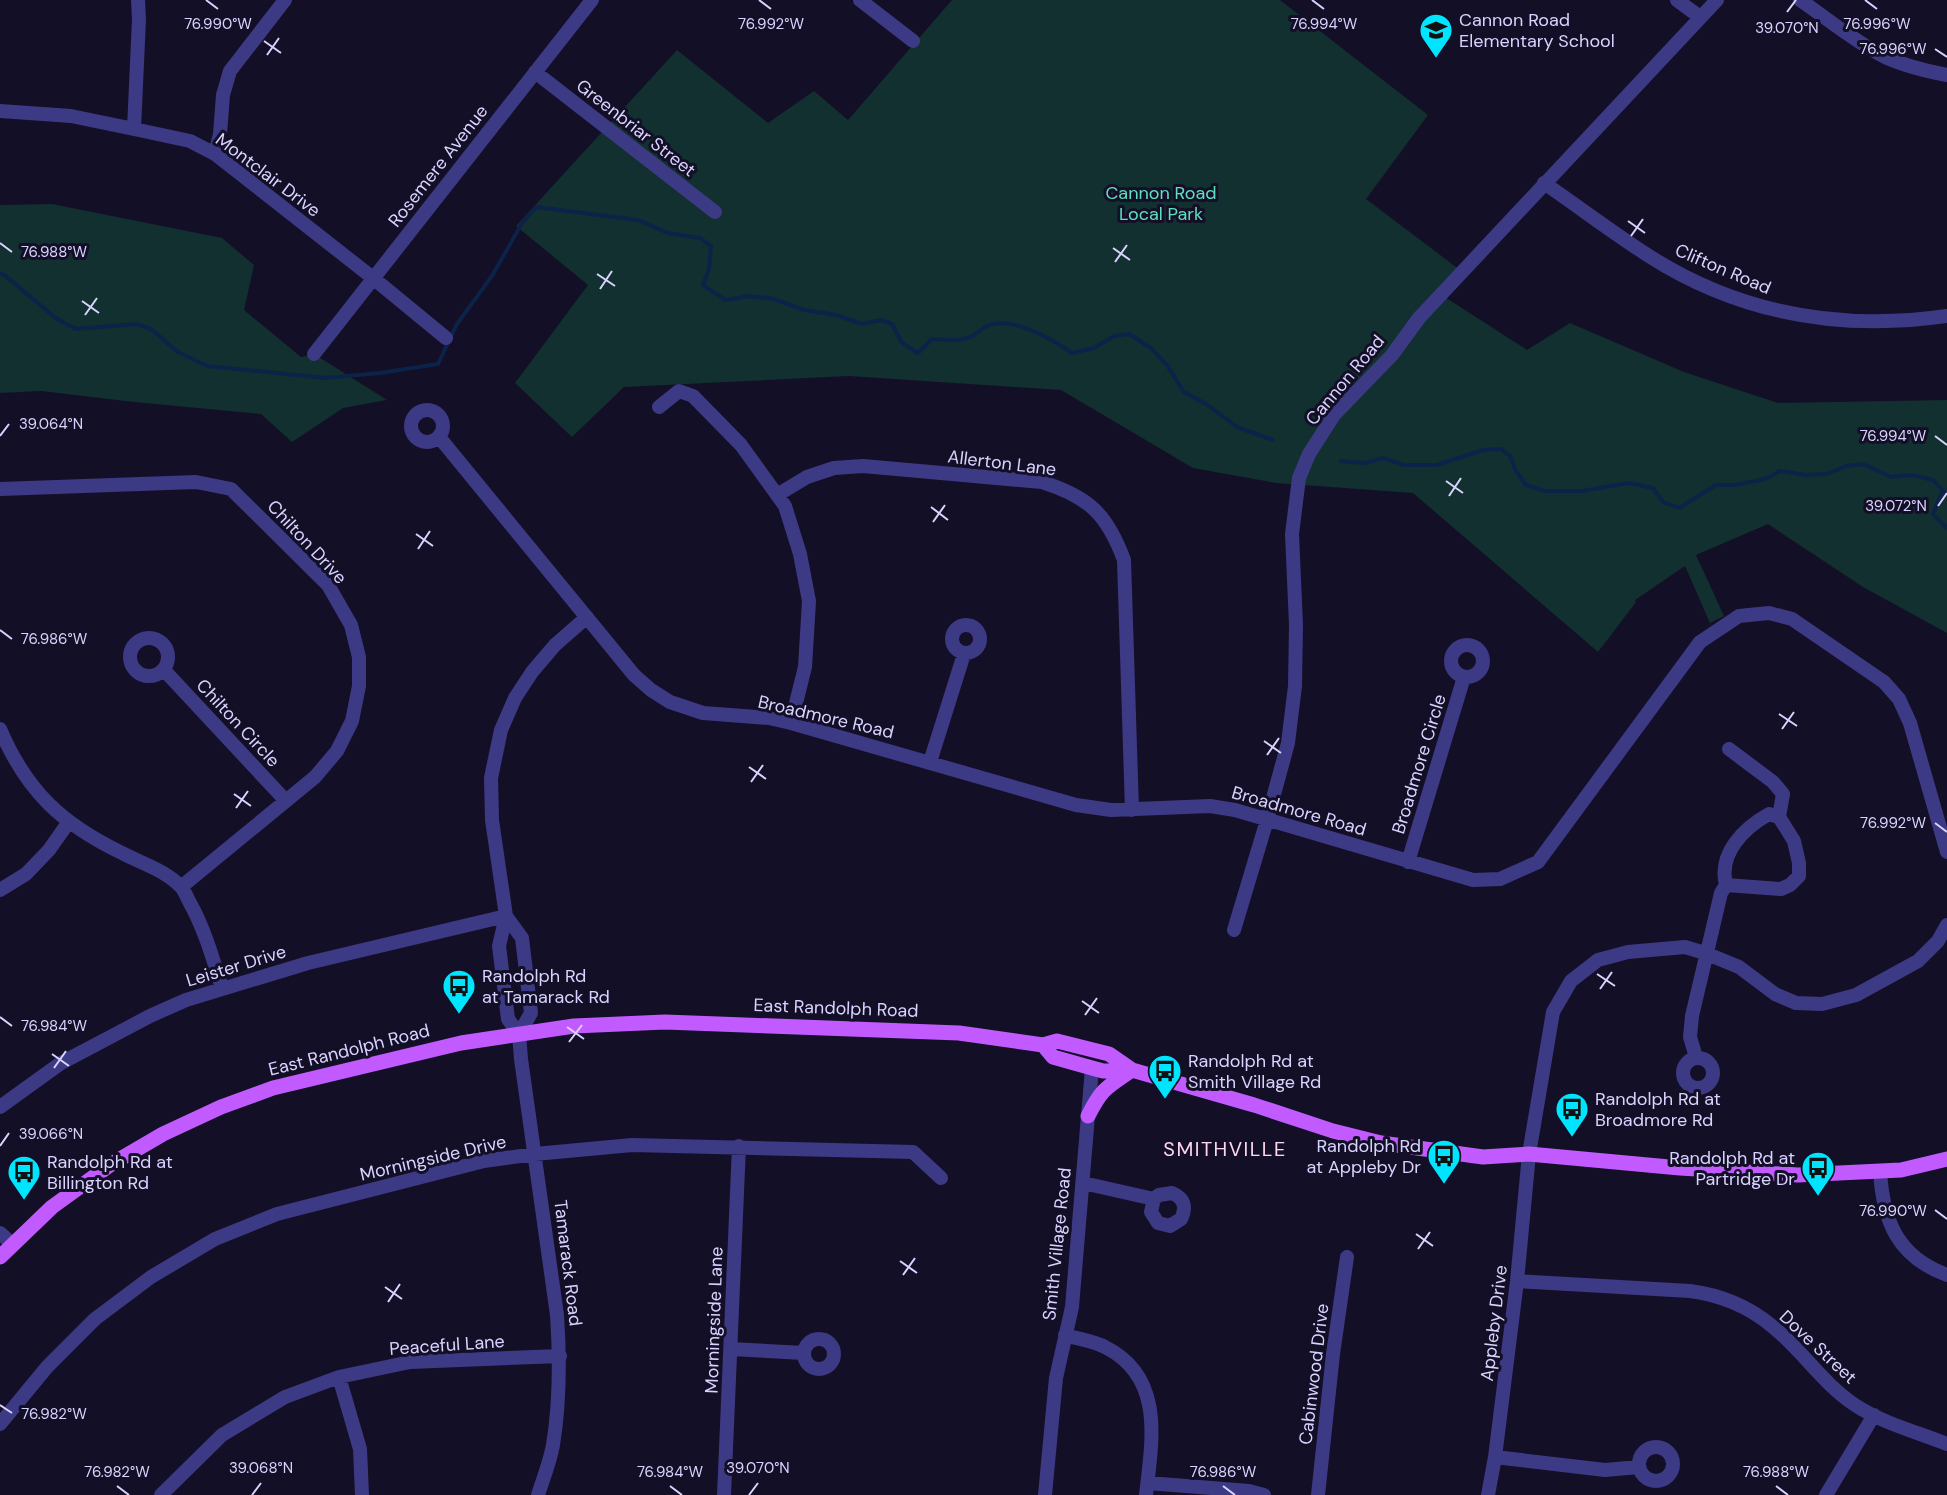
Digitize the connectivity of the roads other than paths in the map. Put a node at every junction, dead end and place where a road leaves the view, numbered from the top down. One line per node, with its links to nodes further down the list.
1 (138, 0): 13 (street)
2 (285, 0): 14 (street)
3 (592, 0): 10 (street, Rosemere Avenue)
4 (860, 0): 9 (street)
5 (1677, 0): 8 (street)
6 (1717, 0): 8 (street, Cannon Road)
7 (1800, 0): 11 (street)
8 (1700, 17): 15 (street, Cannon Road)
9 (913, 41)
10 (535, 72): 16 (street, Greenbriar Street); 17 (street, Rosemere Avenue)
11 (1947, 75)
12 (0, 111): 13 (street, Montclair Drive)
13 (134, 129): 14 (street, Montclair Drive)
14 (215, 154): 17 (street, Montclair Drive)
15 (1544, 183): 18 (street, Clifton Road); 36 (street, Cannon Road)
16 (715, 212)
17 (373, 278): 19 (street, Montclair Drive); 20 (street, Rosemere Avenue)
18 (1947, 316)
19 (446, 338)
20 (314, 354)
21 (659, 407): 24 (street)
22 (439, 437): 25 (street, Broadmore Road)
23 (0, 489): 33 (street, Chilton Drive)
24 (777, 495): 29 (street); 34 (street, Allerton Lane)
25 (587, 618): 29 (street, Broadmore Road); 43 (street, Tamarack Road)
26 (964, 654): 32 (street)
27 (164, 670): 33 (street, Chilton Circle)
28 (1464, 677): 39 (street, Broadmore Circle)
29 (791, 723): 32 (street, Broadmore Road)
30 (0, 729): 37 (street)
31 (1729, 748): 35 (street)
32 (930, 762): 34 (street, Broadmore Road)
33 (286, 801): 41 (street, Chilton Drive)
34 (1132, 810): 36 (street, Broadmore Road)
35 (1779, 817): 40 (street); 40 (street)
36 (1268, 820): 39 (street, Broadmore Road); 45 (street, Cannon Road)
37 (68, 823): 41 (street); 42 (street)
38 (1947, 852): 39 (street, Broadmore Road)
39 (1408, 862)
40 (1726, 885): 46 (street)
41 (181, 887): 47 (street)
42 (0, 890)
43 (506, 916): 47 (street, Leister Drive); 48 (street, Tamarack Road); 48 (street, Tamarack Road)
44 (1947, 925): 46 (street)
45 (1234, 930)
46 (1705, 953): 50 (street); 57 (street)
47 (222, 988): 53 (street, Leister Drive)
48 (519, 1034): 49 (main road, East Randolph Road); 56 (street, Tamarack Road); 64 (main road, East Randolph Road)
49 (1043, 1045): 51 (main road, East Randolph Road); 52 (main road, East Randolph Road)
50 (1696, 1058)
51 (1092, 1068): 52 (main road, East Randolph Road); 54 (street, Smith Village Road)
52 (1132, 1070): 54 (main road); 57 (main road, East Randolph Road)
53 (0, 1107)
54 (1088, 1116): 61 (street, Smith Village Road)
55 (739, 1146): 56 (street, Morningside Drive); 60 (street, Morningside Drive); 70 (street, Morningside Lane)
56 (535, 1154): 72 (street, Tamarack Road); 75 (street, Morningside Drive)
57 (1529, 1154): 59 (main road, East Randolph Road); 68 (street, Appleby Drive)
58 (1947, 1159): 59 (main road, East Randolph Road)
59 (1880, 1171): 67 (street)
60 (941, 1178)
61 (1083, 1183): 62 (street); 69 (street, Smith Village Road)
62 (1154, 1199)
63 (0, 1233): 64 (street)
64 (12, 1244): 65 (main road, East Randolph Road)
65 (0, 1257)
66 (1347, 1257): 86 (street, Cabinwood Drive)
67 (1947, 1275)
68 (1517, 1281): 74 (street, Dove Street); 77 (street, Appleby Drive)
69 (1065, 1335): 79 (street); 84 (street, Smith Village Road)
70 (731, 1349): 71 (street); 83 (street, Morningside Lane)
71 (804, 1353)
72 (560, 1356): 73 (street, Peaceful Lane); 82 (street, Tamarack Road)
73 (339, 1377): 80 (street, Peaceful Lane); 81 (street)
74 (1874, 1415): 76 (street, Dove Street); 88 (street)
75 (0, 1424)
76 (1947, 1444)
77 (1495, 1457): 78 (street); 87 (street, Appleby Drive)
78 (1639, 1467)
79 (1147, 1489): 85 (street)
80 (161, 1495)
81 (362, 1495)
82 (538, 1495)
83 (724, 1495)
84 (1045, 1495)
85 (1264, 1495)
86 (1318, 1495)
87 (1488, 1495)
88 (1826, 1495)

